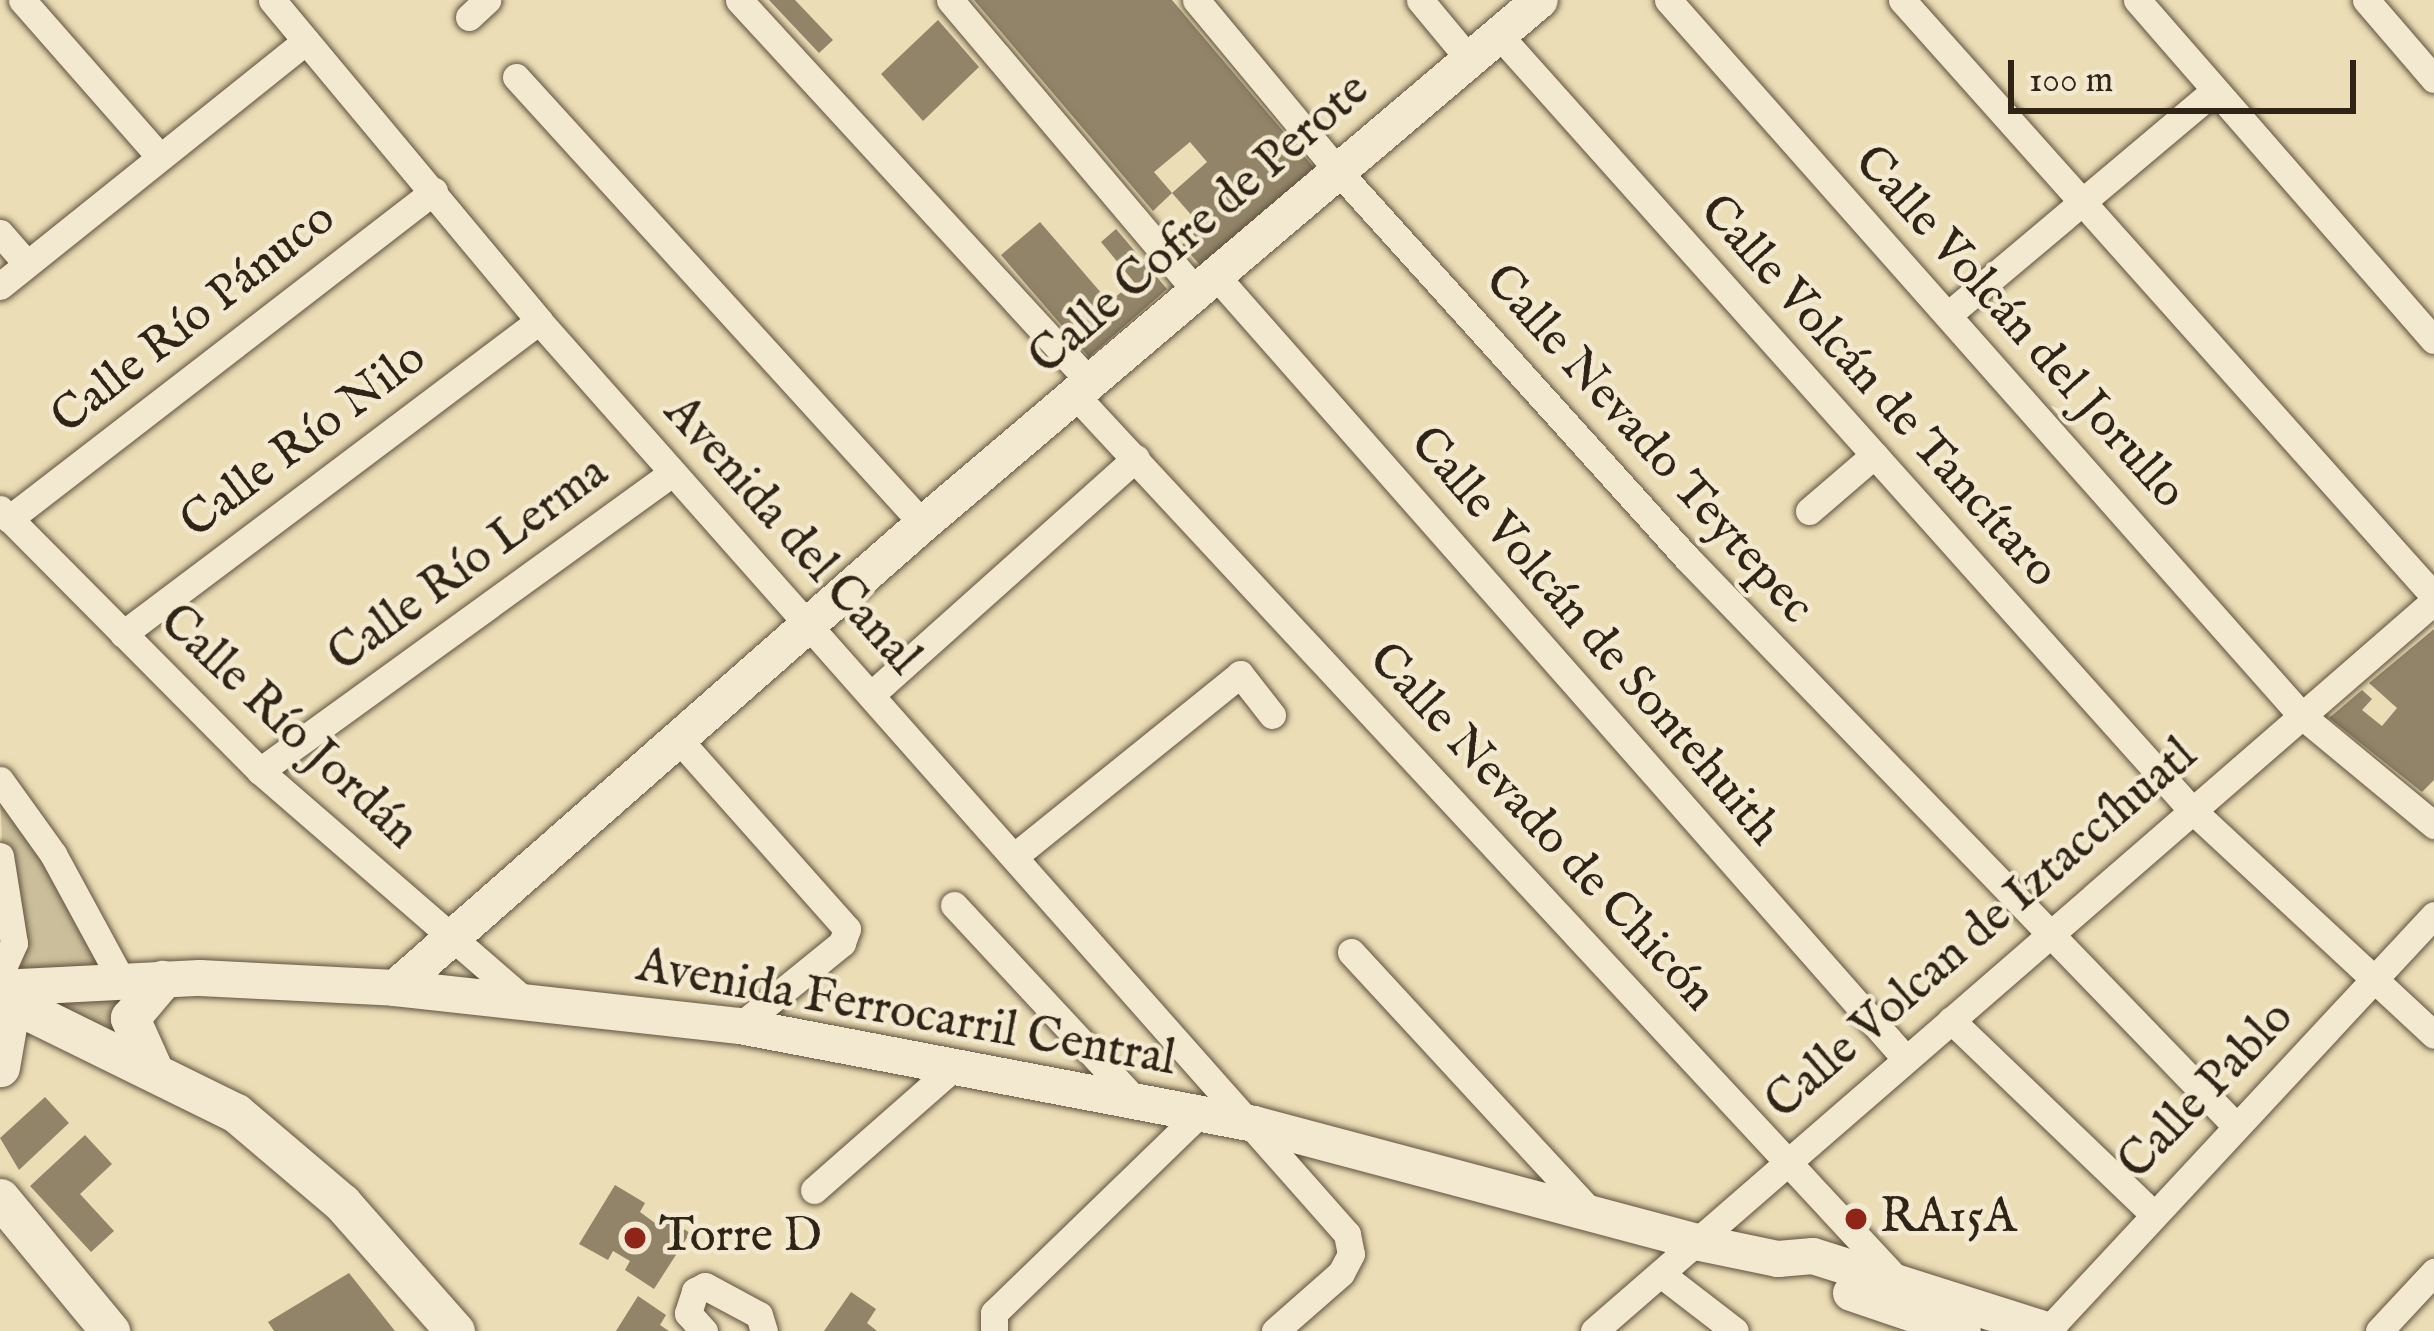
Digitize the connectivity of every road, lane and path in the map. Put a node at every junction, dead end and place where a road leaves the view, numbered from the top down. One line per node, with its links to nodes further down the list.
1 (22, 0): 18 (street)
2 (272, 0): 13 (street, Avenida del Canal)
3 (740, 0): 29 (street, Calle Nevado de Chicón)
4 (950, 0): 24 (street, Calle Volcán de Sontehuith)
5 (1196, 0): 19 (street, Calle Nevado Teytepec)
6 (1420, 0): 14 (street)
7 (1540, 0): 12 (street, Calle Cofre de Perote)
8 (1668, 0): 26 (street, Calle Volcán del Jorullo)
9 (1902, 0): 21 (street)
10 (2137, 0): 17 (street)
11 (2366, 0): 16 (street)
12 (1499, 34): 14 (street, Calle Cofre de Perote); 30 (street, Calle Volcán de Tancítaro)
13 (306, 40): 18 (street); 20 (street, Avenida del Canal)
14 (1469, 59): 19 (street, Calle Cofre de Perote)
15 (516, 76): 35 (street)
16 (2434, 79)
17 (2215, 91): 21 (street); 28 (street)
18 (160, 157): 23 (street)
19 (1337, 170): 24 (street, Calle Cofre de Perote); 52 (street, Calle Nevado Teytepec)
20 (434, 191): 27 (street, Avenida del Canal); 34 (street, Calle Río Pánuco)
21 (2084, 203): 26 (street); 36 (street)
22 (0, 233): 23 (street)
23 (26, 263): 25 (street)
24 (1207, 285): 29 (street, Calle Cofre de Perote); 67 (street, Calle Volcán de Sontehuith)
25 (0, 286)
26 (1948, 315): 41 (street, Calle Volcán del Jorullo)
27 (539, 321): 32 (street, Avenida del Canal); 38 (street, Calle Río Nilo)
28 (2434, 340)
29 (1083, 389): 31 (street, Calle Nevado de Chicón); 35 (street, Calle Cofre de Perote)
30 (1874, 455): 33 (street); 45 (street, Calle Volcán de Tancítaro)
31 (1136, 458): 39 (street); 75 (street, Calle Nevado de Chicón)
32 (672, 473): 37 (street, Avenida del Canal); 43 (street, Calle Río Lerma)
33 (1809, 511)
34 (5, 514): 38 (street, Calle Río Jordán)
35 (923, 524): 37 (street, Calle Cofre de Perote)
36 (2434, 599): 41 (street, Calle Volcan de Iztaccíhuatl)
37 (811, 627): 39 (street, Avenida del Canal); 42 (street, Calle Cofre de Perote)
38 (123, 634): 43 (street, Calle Río Jordán)
39 (872, 694): 48 (street, Avenida del Canal)
40 (1272, 715): 48 (street)
41 (2301, 715): 45 (street, Calle Volcan de Iztaccíhuatl); 46 (street, Calle Volcán del Jorullo)
42 (681, 742): 53 (street, Calle Cofre de Perote); 65 (street)
43 (260, 771): 53 (street, Calle Río Jordán)
44 (0, 780): 47 (street)
45 (2189, 808): 52 (street, Calle Volcan de Iztaccíhuatl); 58 (street, Calle Volcán de Tancítaro)
46 (2428, 810)
47 (53, 854): 49 (street); 57 (street)
48 (1016, 855): 73 (street, Avenida del Canal)
49 (3, 865): 55 (street)
50 (954, 905): 71 (street)
51 (2434, 915): 58 (street, Calle Pablo)
52 (2048, 936): 64 (street, Calle Volcan de Iztaccíhuatl); 74 (street, Calle Nevado Teytepec)
53 (449, 939): 60 (street, Calle Cofre de Perote); 62 (street, Calle Río Jordán)
54 (1351, 952): 79 (street)
55 (0, 974)
56 (162, 980): 57 (street, Avenida Ferrocarril Central); 60 (street, Avenida Ferrocarril Central); 70 (main road)
57 (122, 981): 59 (street, Avenida Ferrocarril Central)
58 (2372, 982): 66 (street, Calle Volcán de Tancítaro); 74 (street, Calle Pablo)
59 (0, 988)
60 (394, 988): 62 (street, Avenida Ferrocarril Central)
61 (0, 997): 70 (main road)
62 (524, 1000): 65 (street, Avenida Ferrocarril Central)
63 (0, 1012): 69 (main road)
64 (1951, 1020): 67 (street, Calle Volcan de Iztaccíhuatl); 78 (street)
65 (740, 1026): 68 (street, Avenida Ferrocarril Central)
66 (2434, 1035)
67 (1904, 1057): 75 (street, Calle Volcan de Iztaccíhuatl)
68 (955, 1066): 71 (street, Avenida Ferrocarril Central); 76 (street)
69 (0, 1067)
70 (152, 1067): 87 (main road)
71 (1139, 1103): 72 (street, Avenida Ferrocarril Central)
72 (1198, 1115): 73 (street, Avenida Ferrocarril Central); 90 (street)
73 (1254, 1124): 79 (street, Avenida Ferrocarril Central); 91 (street, Avenida del Canal)
74 (2235, 1125): 78 (street, Calle Pablo)
75 (1784, 1162): 80 (street, Calle Volcan de Iztaccíhuatl); 84 (street, Calle Nevado de Chicón)
76 (814, 1190)
77 (0, 1198): 86 (main road)
78 (2152, 1213): 94 (street, Calle Pablo)
79 (1592, 1214): 80 (street, Avenida Ferrocarril Central)
80 (1696, 1241): 81 (street, Avenida Ferrocarril Central); 83 (street, Calle Volcan de Iztaccíhuatl)
81 (1778, 1259): 84 (street, Avenida Ferrocarril Central); 85 (street, Avenida Ferrocarril Central)
82 (2434, 1272): 95 (street)
83 (1661, 1274): 92 (street, Calle Volcan de Iztaccíhuatl); 93 (street)
84 (1901, 1284): 85 (street, Calle Nevado de Chicón); 94 (street, Avenida Ferrocarril Central)
85 (1950, 1327)
86 (110, 1331)
87 (455, 1331)
88 (704, 1331): 89 (street)
89 (764, 1331)
90 (994, 1331)
91 (1275, 1331)
92 (1594, 1331)
93 (1735, 1331)
94 (2048, 1331)
95 (2380, 1331)

